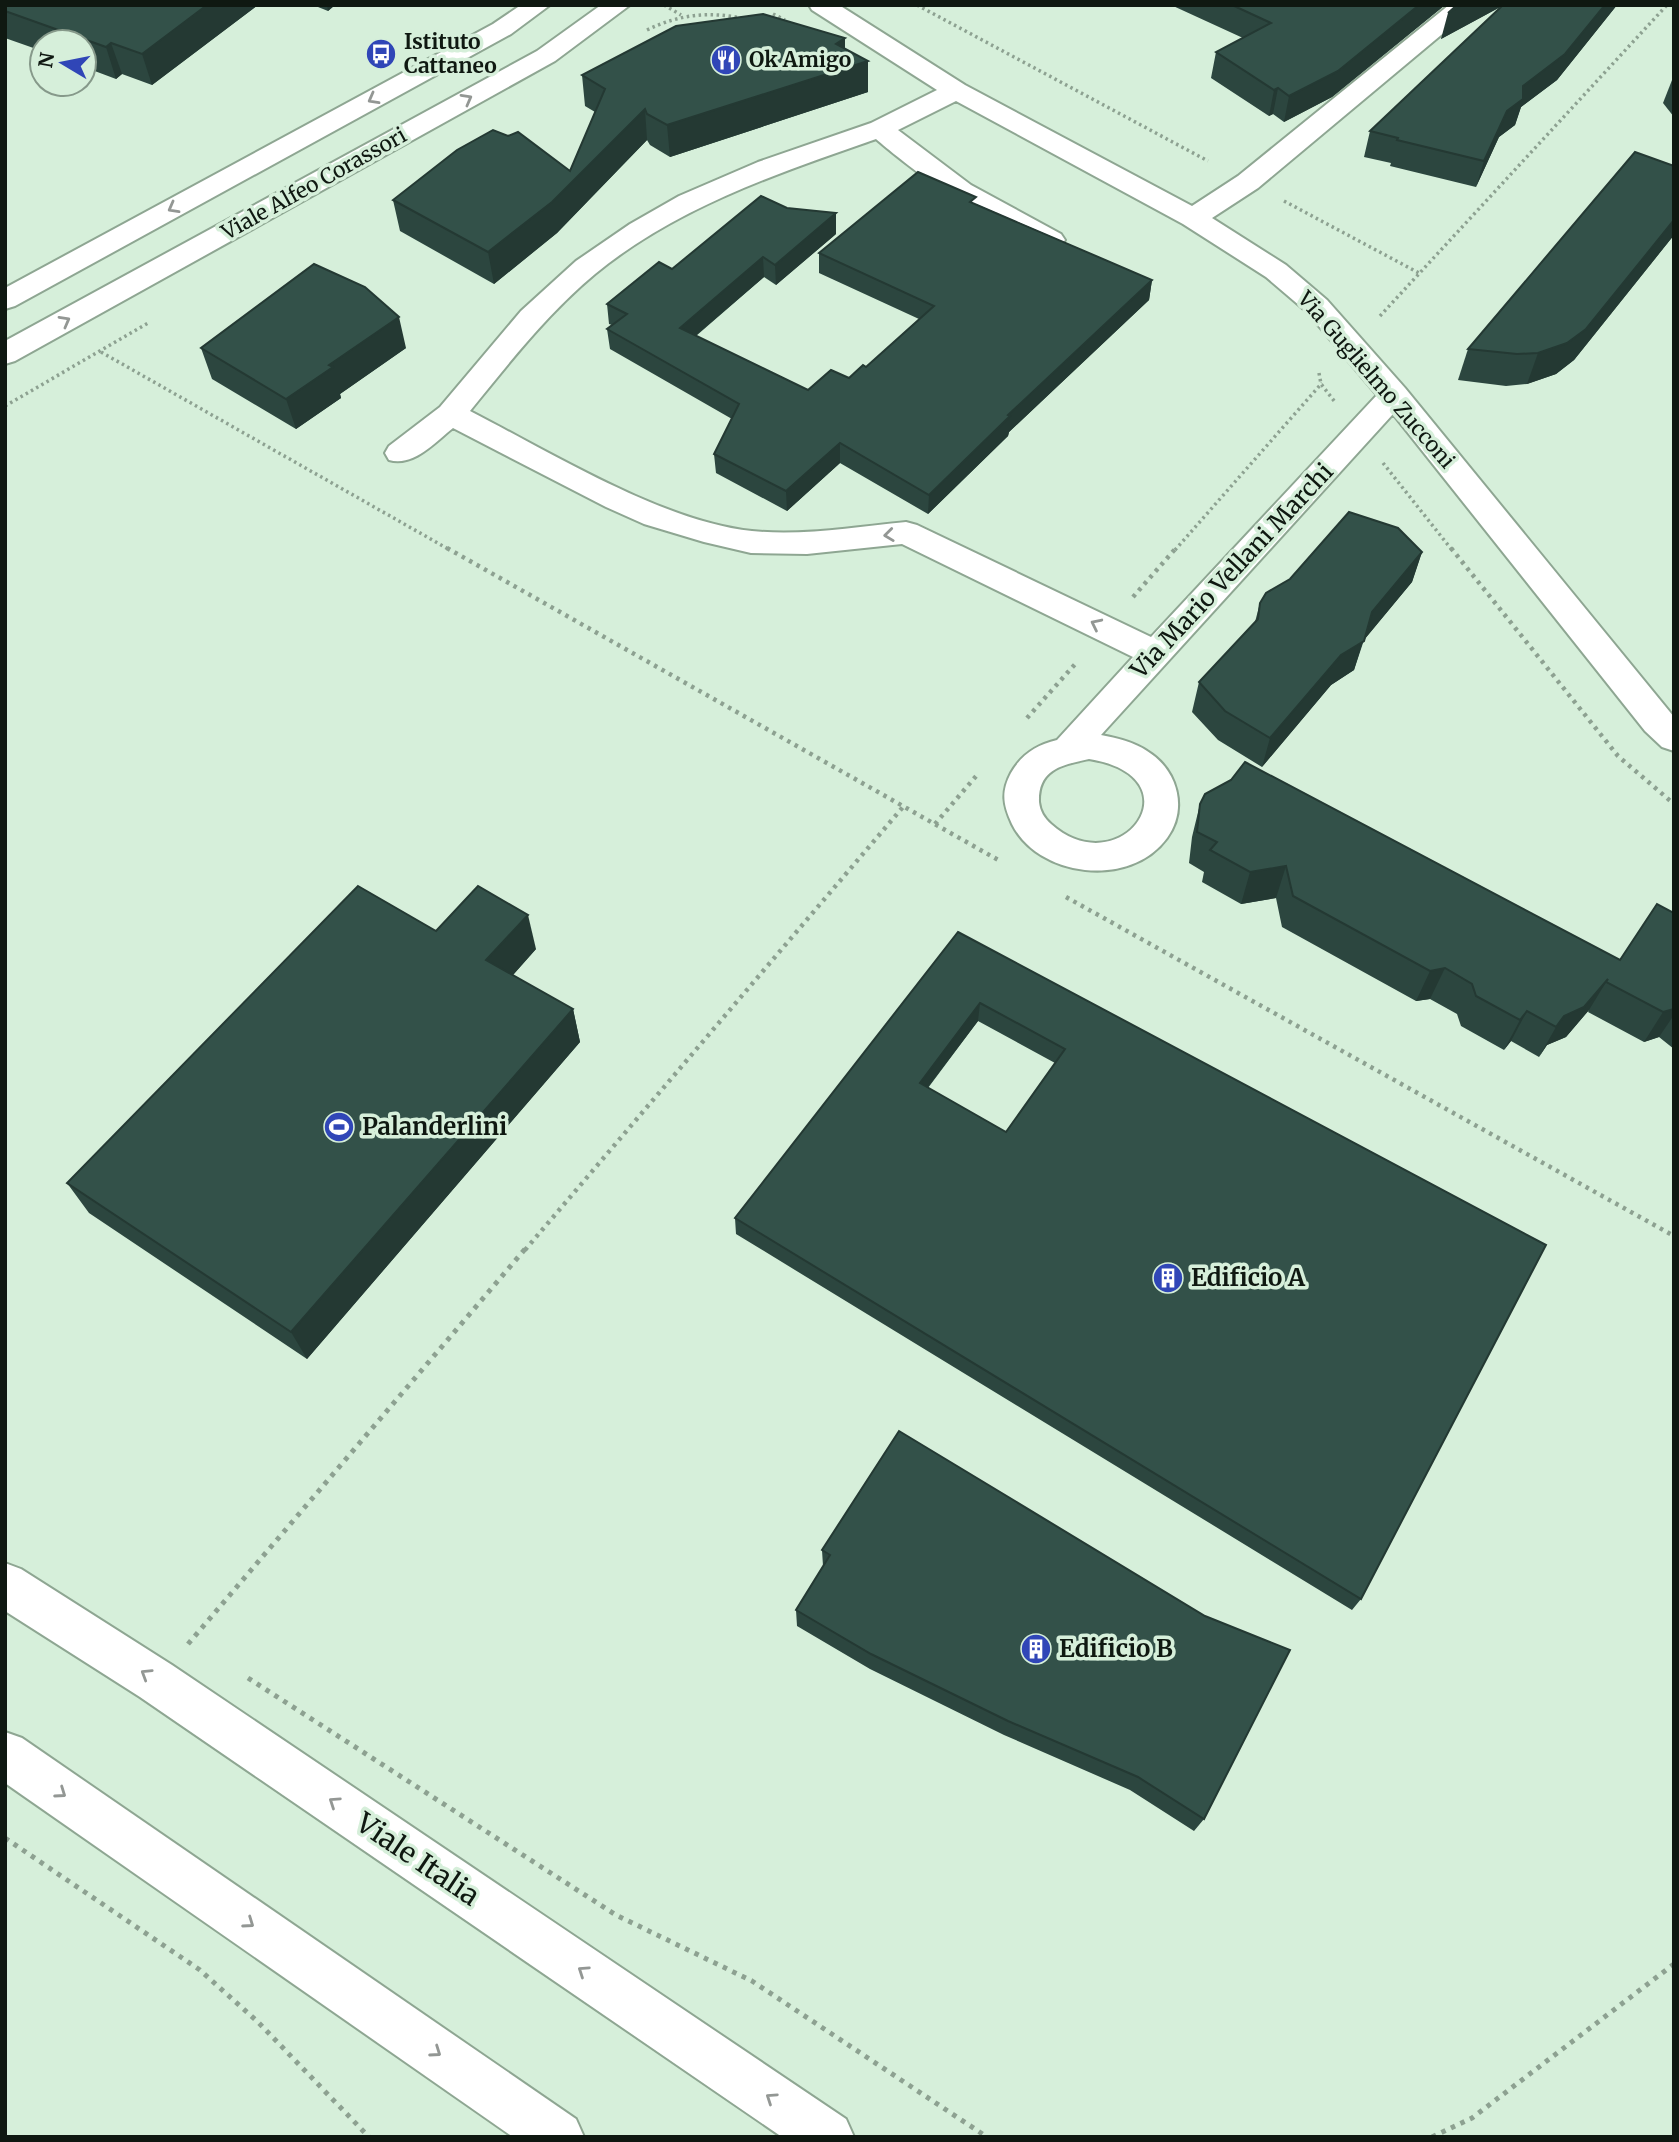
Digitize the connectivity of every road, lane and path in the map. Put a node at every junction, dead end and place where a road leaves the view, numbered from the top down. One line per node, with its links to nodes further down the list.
1 (538, 5): 15 (street, Viale Alfeo Corassori, one-way to 15)
2 (618, 5): 18 (street, Viale Alfeo Corassori, one-way to 2)
3 (664, 5): 8 (path)
4 (821, 5): 9 (street, Via Guglielmo Zucconi)
5 (917, 5): 11 (path)
6 (1465, 5): 11 (street)
7 (1667, 5): 14 (path)
8 (682, 15)
9 (956, 91): 10 (street); 12 (street, Via Guglielmo Zucconi)
10 (880, 129): 13 (street); 21 (street)
11 (1248, 183): 12 (street); 14 (path)
12 (1193, 218): 16 (street, Via Guglielmo Zucconi)
13 (1077, 251)
14 (1419, 273): 16 (path)
15 (5, 300)
16 (1353, 348): 19 (path); 20 (street, Via Guglielmo Zucconi)
17 (101, 352): 31 (path)
18 (5, 354)
19 (1321, 384): 22 (path); 24 (path)
20 (1394, 395): 22 (street, Via Mario Vellani Marchi); 27 (street, Via Guglielmo Zucconi)
21 (451, 414): 23 (street); 24 (street, one-way to 21)
22 (1359, 433): 25 (street, Via Mario Vellani Marchi); 30 (path)
23 (400, 453)
24 (1105, 629): 25 (street); 26 (path)
25 (1157, 654): 28 (street, Via Mario Vellani Marchi)
26 (1018, 728)
27 (1674, 738)
28 (1070, 747)
29 (983, 768): 32 (path)
30 (1674, 804)
31 (903, 807): 32 (path); 38 (path)
32 (934, 824): 33 (path)
33 (1008, 865)
34 (1057, 892): 35 (path)
35 (1674, 1236)
36 (5, 1585): 41 (street, Viale Italia, one-way to 36)
37 (179, 1634): 38 (path)
38 (191, 1641): 39 (path); 41 (path)
39 (202, 1648)
40 (237, 1671): 48 (path)
41 (156, 1681): 47 (street, Viale Italia, one-way to 41)
42 (5, 1755): 46 (street, one-way to 46)
43 (5, 1838): 45 (path)
44 (1674, 1964): 49 (path)
45 (369, 2137)
46 (558, 2137)
47 (828, 2137)
48 (987, 2137)
49 (1432, 2137)

